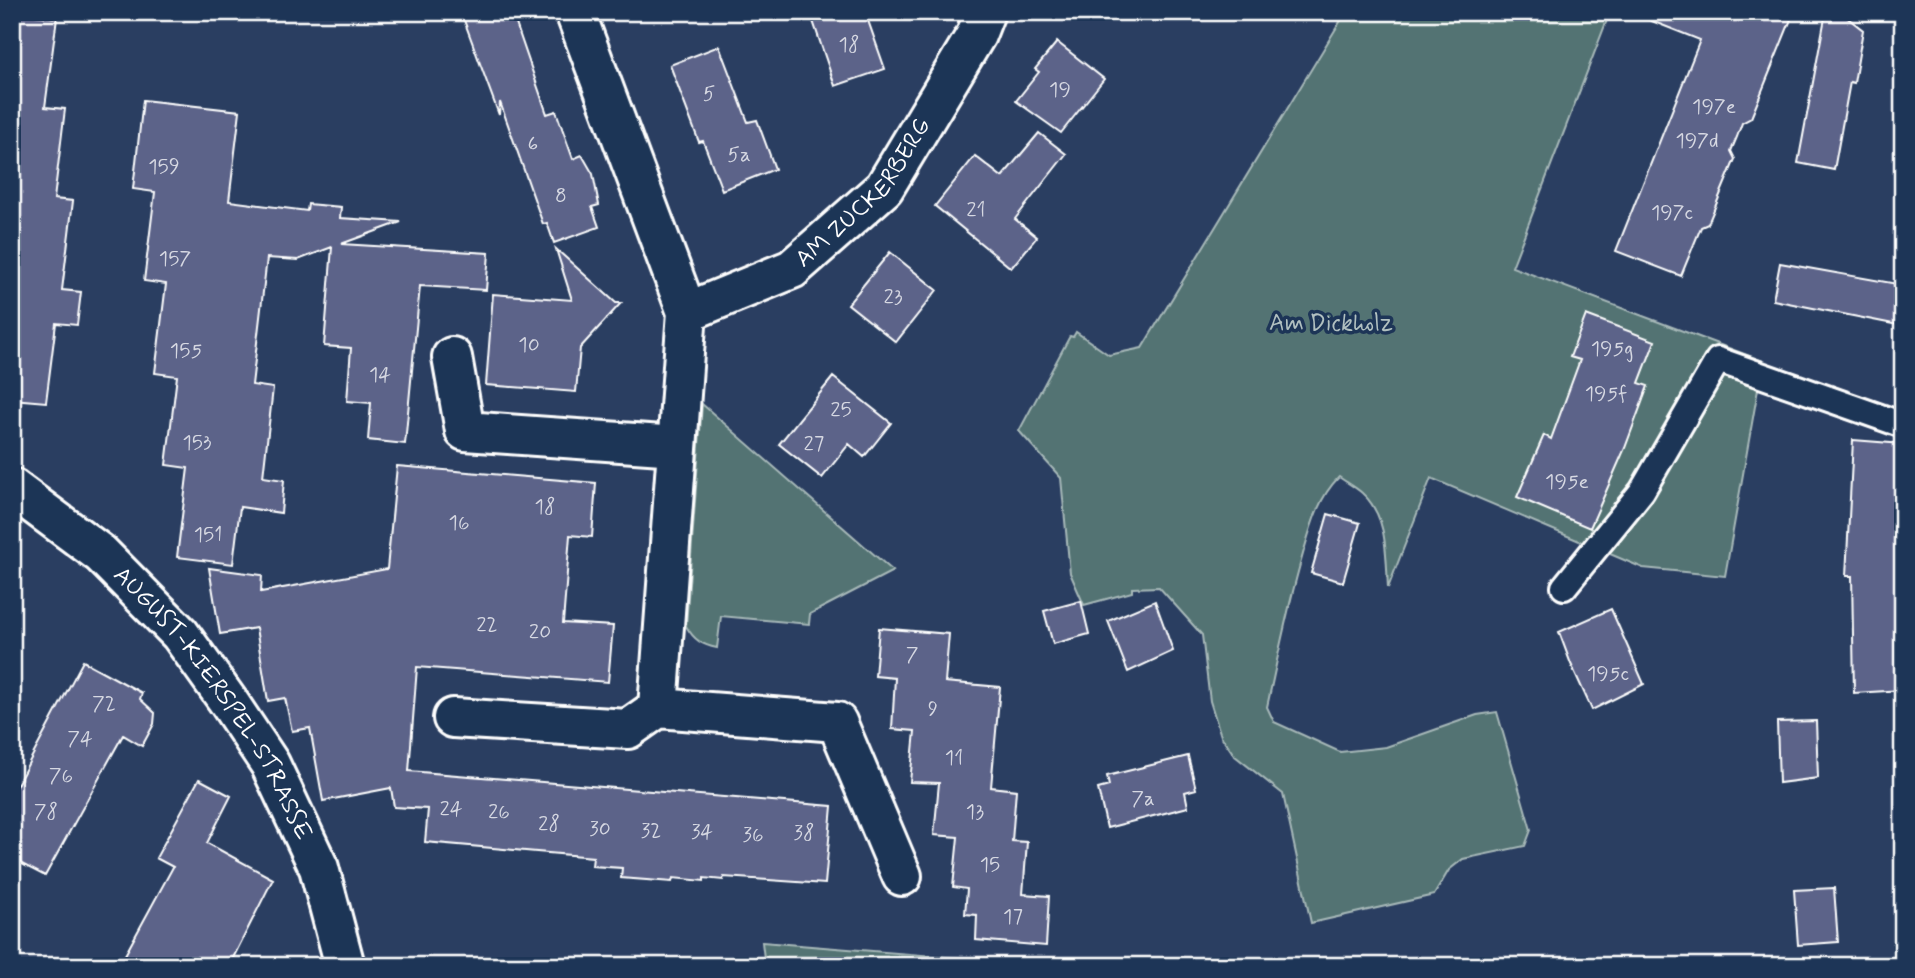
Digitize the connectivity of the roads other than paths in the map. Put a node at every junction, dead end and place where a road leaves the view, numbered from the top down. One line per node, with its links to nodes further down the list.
1 (575, 12): 3 (street)
2 (985, 12): 3 (street, AM ZUCKERBERG)
3 (687, 312): 6 (street)
4 (452, 357): 6 (street)
5 (1903, 425): 8 (lane)
6 (677, 446): 9 (street)
7 (12, 488): 12 (street, AUGUST-KIERSPEL-STRASSE)
8 (1563, 587)
9 (658, 708): 10 (street); 11 (street)
10 (453, 718)
11 (902, 876)
12 (345, 966)

